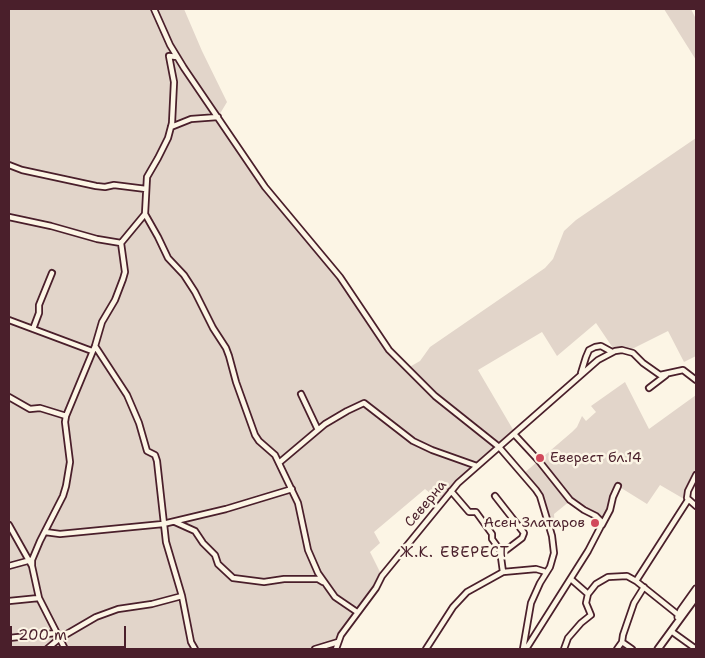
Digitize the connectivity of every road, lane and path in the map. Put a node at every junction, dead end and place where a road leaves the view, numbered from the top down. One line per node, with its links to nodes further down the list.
1 (154, 9): 2 (street)
2 (177, 57): 3 (street); 4 (street)
3 (218, 117): 4 (street); 25 (street)
4 (171, 125): 6 (street)
5 (9, 165): 6 (street)
6 (146, 189): 7 (street)
7 (145, 214): 9 (street); 26 (street)
8 (9, 217): 9 (street)
9 (121, 243): 13 (street)
10 (52, 273): 12 (street)
11 (9, 320): 12 (street)
12 (33, 328): 14 (street)
13 (95, 346): 14 (street); 36 (street)
14 (92, 351): 22 (street)
15 (612, 352): 16 (street, Северна); 16 (street); 17 (street)
16 (581, 374): 24 (street, Северна)
17 (666, 375): 18 (street); 19 (street)
18 (696, 378)
19 (649, 388)
20 (301, 394): 23 (street)
21 (9, 397): 22 (street)
22 (66, 416): 39 (street)
23 (318, 430): 26 (street); 27 (street)
24 (514, 434): 25 (street, Северна); 38 (street)
25 (499, 447): 27 (street, Северна); 44 (street)
26 (280, 462): 30 (street)
27 (477, 466): 31 (street, Северна)
28 (696, 476): 33 (street)
29 (618, 486): 38 (street)
30 (292, 489): 35 (street); 47 (street)
31 (451, 491): 40 (street); 55 (street, Северна)
32 (495, 496): 40 (street)
33 (688, 500): 34 (street); 46 (street)
34 (696, 506)
35 (174, 522): 36 (street); 47 (street)
36 (163, 524): 39 (street); 51 (street)
37 (9, 525): 41 (street)
38 (601, 526): 45 (street)
39 (45, 532): 41 (street)
40 (501, 554): 43 (street)
41 (31, 562): 42 (street); 53 (street)
42 (9, 566)
43 (503, 572): 44 (street); 68 (street)
44 (546, 572): 69 (street)
45 (572, 580): 50 (street); 69 (street)
46 (636, 581): 48 (street); 50 (street)
47 (324, 582): 55 (street)
48 (644, 587): 56 (street); 62 (street)
49 (696, 589): 56 (street)
50 (588, 594): 70 (street)
51 (182, 596): 60 (street); 65 (street)
52 (696, 597): 56 (street)
53 (39, 598): 54 (street); 58 (street)
54 (9, 601)
55 (358, 612): 61 (street, Северна)
56 (680, 616): 57 (street)
57 (673, 629): 73 (street); 74 (street)
58 (56, 633): 59 (street); 60 (street)
59 (9, 638)
60 (60, 638): 63 (street); 64 (street)
61 (338, 642): 66 (street); 67 (street, Северна)
62 (622, 642): 71 (street); 72 (street)
63 (48, 649)
64 (65, 649)
65 (195, 649)
66 (315, 649)
67 (336, 649)
68 (426, 649)
69 (525, 649)
70 (564, 649)
71 (617, 649)
72 (632, 649)
73 (658, 649)
74 (696, 649)

